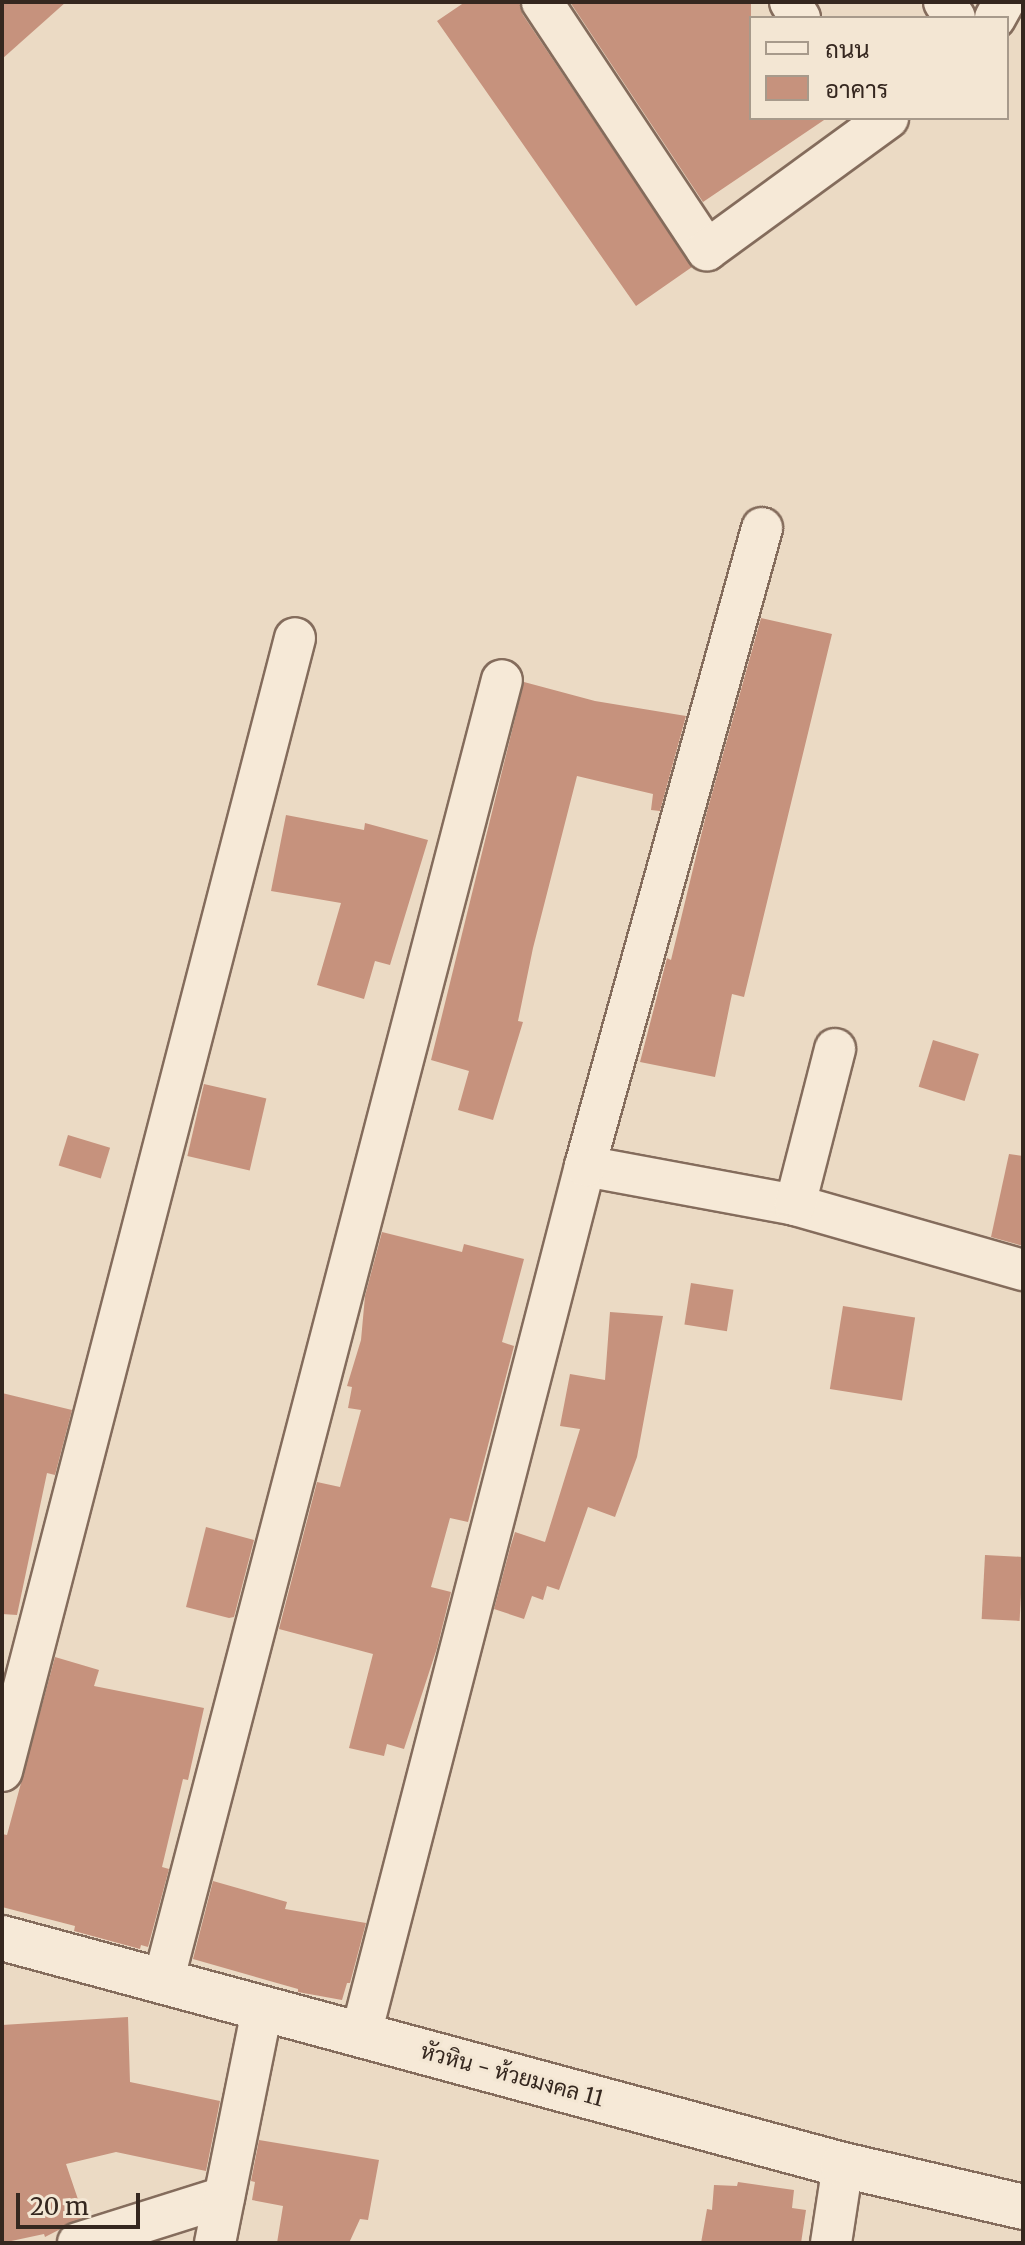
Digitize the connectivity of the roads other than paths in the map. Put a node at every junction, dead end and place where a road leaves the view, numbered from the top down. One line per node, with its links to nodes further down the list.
1 (542, 2): 2 (street)
2 (876, 122)
3 (762, 528): 7 (street)
4 (295, 638): 10 (street)
5 (502, 680): 12 (street)
6 (835, 1049): 8 (street)
7 (585, 1166): 8 (street); 14 (street)
8 (795, 1205): 9 (street)
9 (1023, 1270)
10 (2, 1771)
11 (2, 1938): 12 (street, หัวหิน - ห้วยมงคล 11)
12 (163, 1982): 13 (street, หัวหิน - ห้วยมงคล 11)
13 (262, 2010): 14 (street, หัวหิน - ห้วยมงคล 11); 16 (street)
14 (361, 2034): 15 (street, หัวหิน - ห้วยมงคล 11)
15 (843, 2165): 17 (street, หัวหิน - ห้วยมงคล 11); 20 (street)
16 (224, 2197): 18 (street); 19 (street)
17 (1023, 2207)
18 (78, 2243)
19 (215, 2243)
20 (831, 2243)

